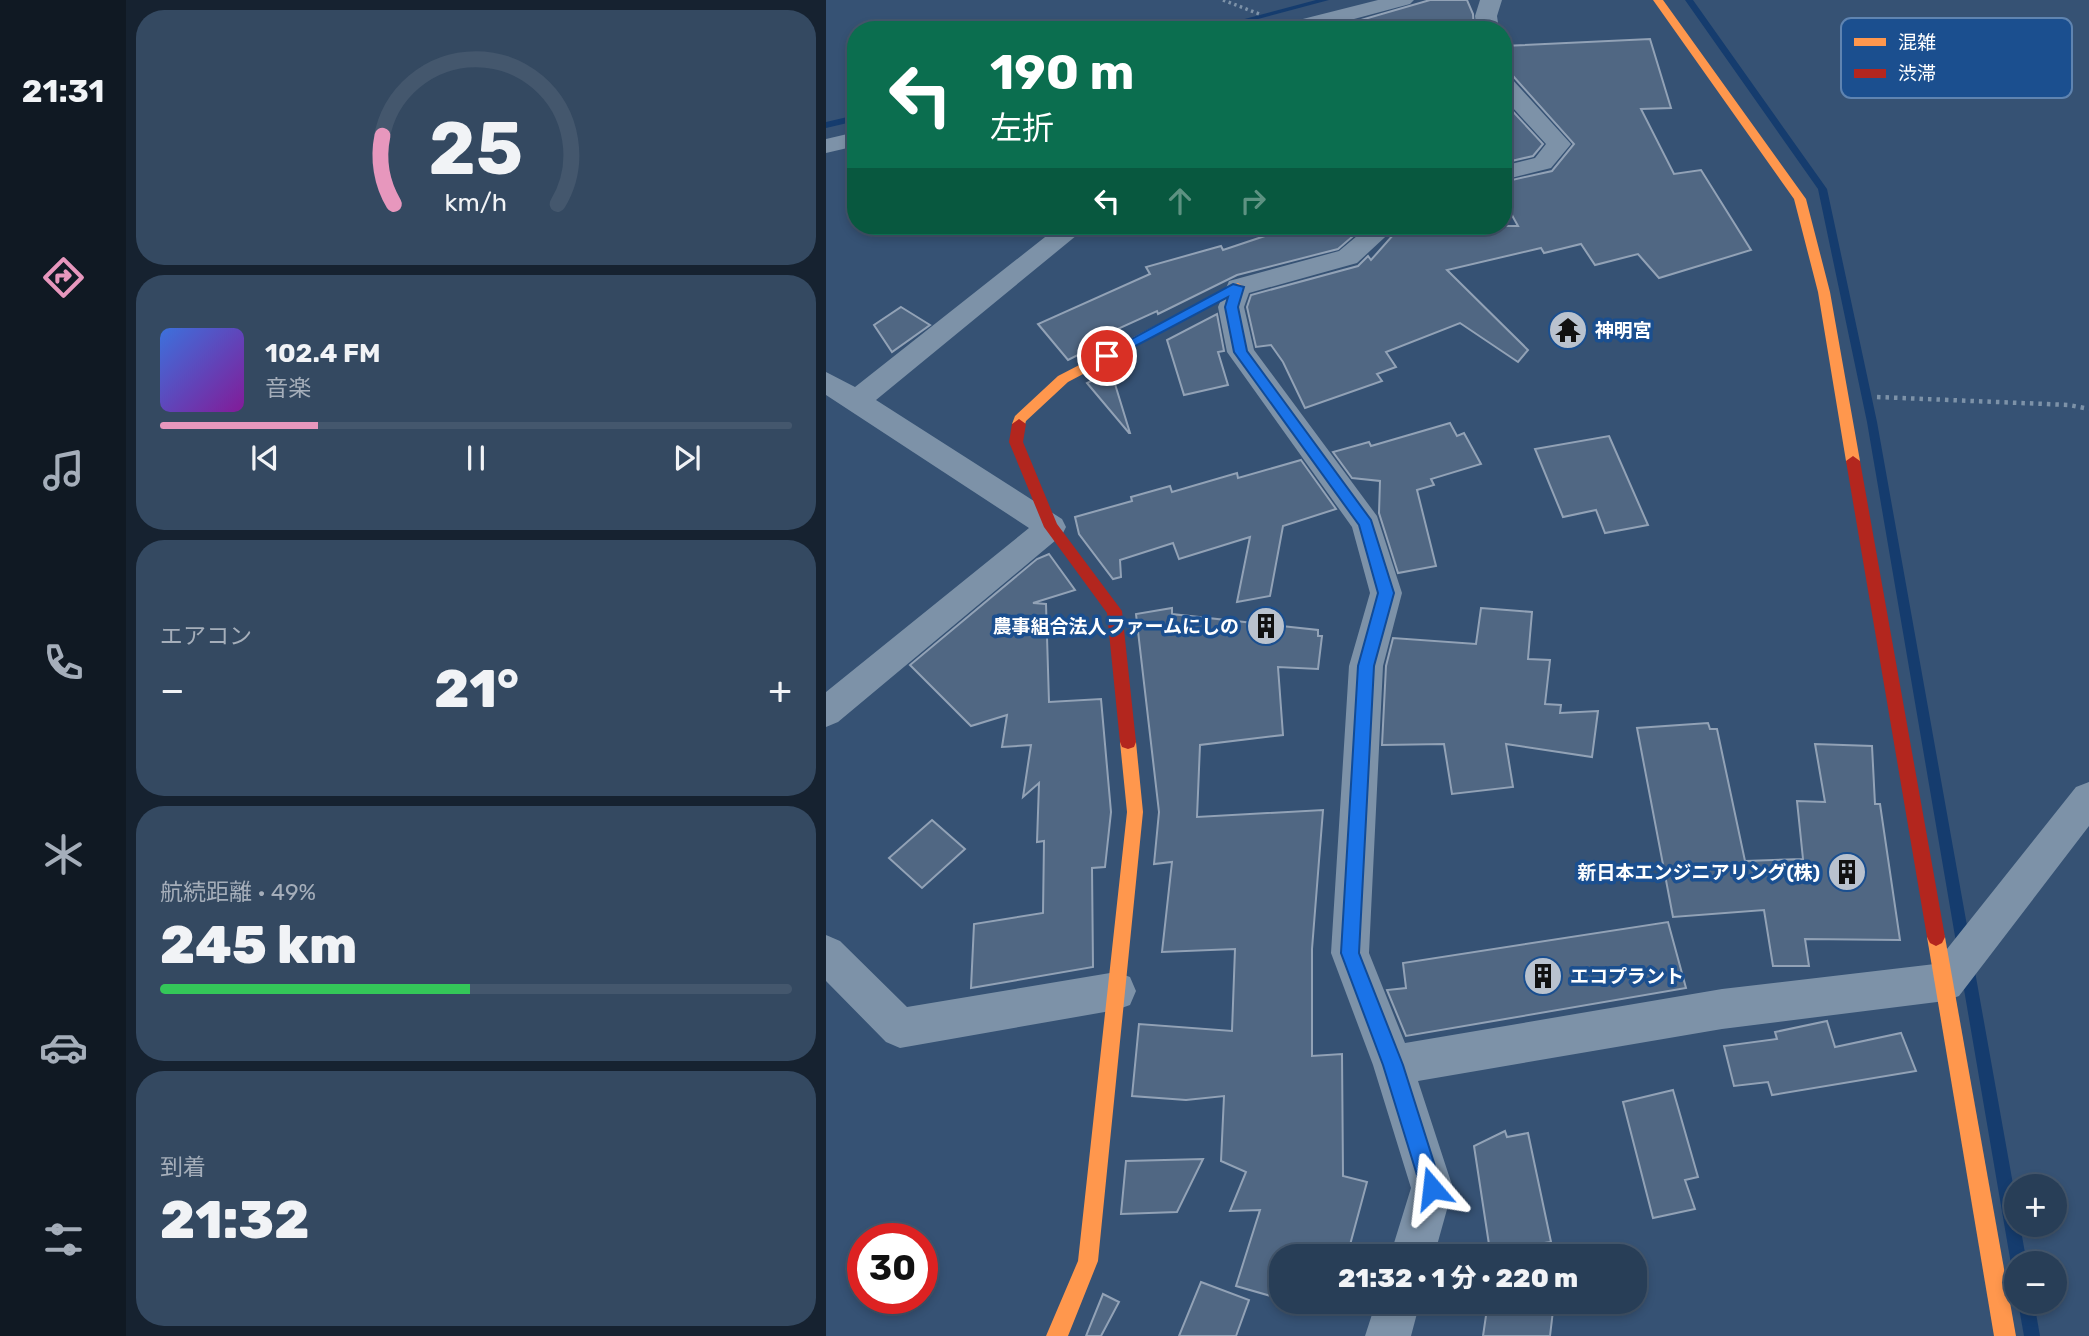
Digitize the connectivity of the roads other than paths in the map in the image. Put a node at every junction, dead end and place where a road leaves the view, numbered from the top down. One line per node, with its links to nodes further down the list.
1 (1403, 0): 4 (street)
2 (1491, 0): 5 (street)
3 (1658, 0): 19 (street)
4 (1323, 21)
5 (1487, 21)
6 (1512, 93): 9 (street)
7 (847, 141): 8 (street)
8 (826, 146)
9 (1512, 171)
10 (1064, 235): 14 (street)
11 (1374, 235): 12 (street)
12 (1237, 287): 15 (street); 21 (street)
13 (826, 382): 14 (street)
14 (855, 402): 15 (street)
15 (1051, 527): 16 (street); 20 (street)
16 (826, 712)
17 (2089, 798): 19 (street)
18 (826, 954): 20 (street)
19 (1945, 982): 21 (street); 26 (street)
20 (1116, 991): 24 (street)
21 (1393, 1065): 22 (street)
22 (1416, 1244)
23 (1394, 1314): 25 (street)
24 (1057, 1336)
25 (1388, 1336)
26 (2005, 1336)

